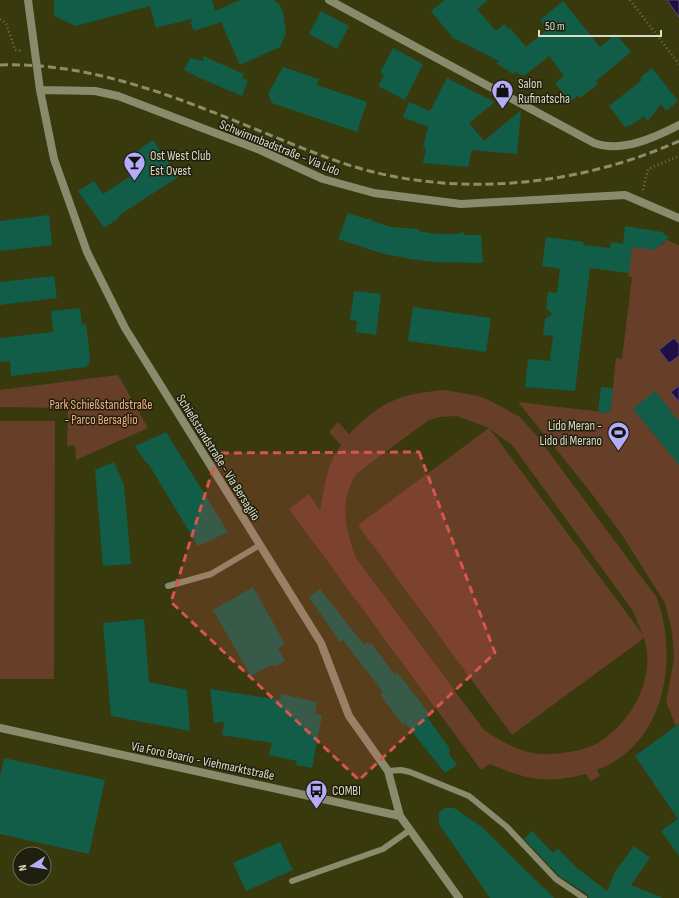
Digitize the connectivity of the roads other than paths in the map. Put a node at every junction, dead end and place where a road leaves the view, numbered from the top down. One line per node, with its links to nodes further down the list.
1 (28, 0): 3 (street, Schießstandstraße - Via Bersaglio)
2 (329, 0): 4 (street)
3 (40, 90): 5 (street, Schwimmbadstraße - Via Lido); 6 (street, Schießstandstraße - Via Bersaglio)
4 (679, 125)
5 (679, 218)
6 (260, 545): 7 (lane); 9 (street, Schießstandstraße - Via Bersaglio)
7 (168, 586)
8 (0, 728): 10 (street, Via Foro Boario - Viehmarktstraße)
9 (388, 771): 10 (street, Schießstandstraße - Via Bersaglio); 14 (lane)
10 (400, 816): 11 (street, Schießstandstraße - Via Bersaglio)
11 (410, 830): 12 (lane); 13 (street, Schießstandstraße - Via Bersaglio)
12 (292, 881)
13 (459, 898)
14 (584, 898)

